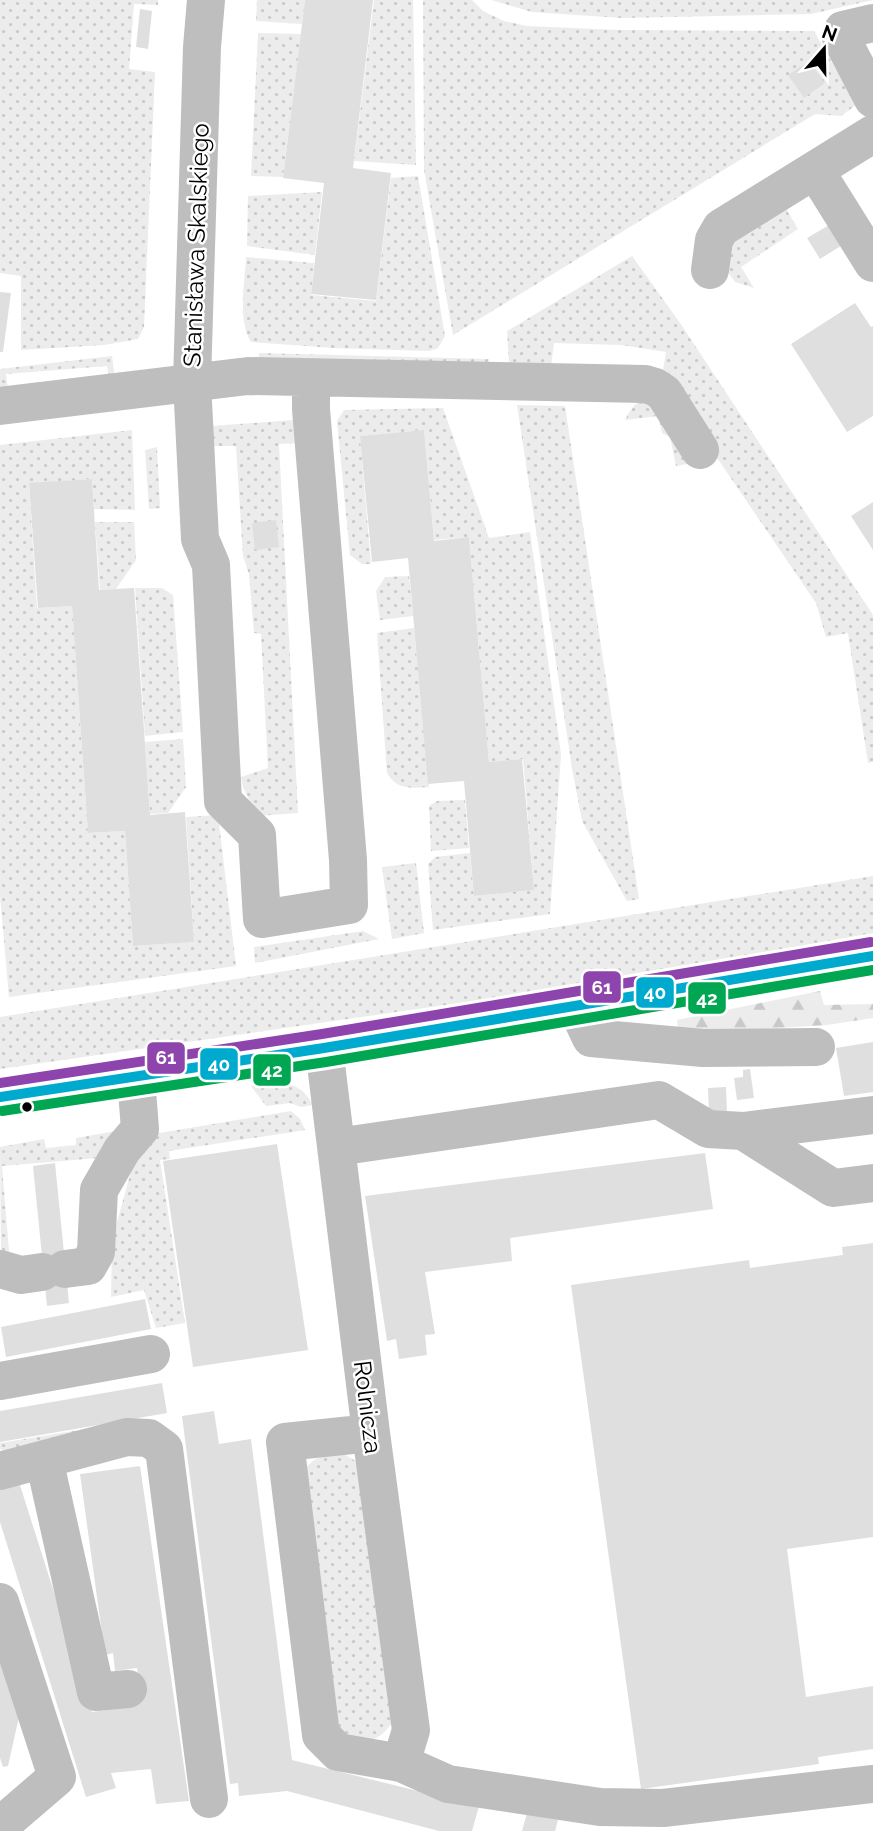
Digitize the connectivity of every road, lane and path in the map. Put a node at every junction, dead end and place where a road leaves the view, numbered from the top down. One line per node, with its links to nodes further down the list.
1 (206, 0): 9 (street, Stanisława Skalskiego)
2 (873, 23): 3 (street)
3 (873, 99)
4 (873, 134): 5 (street)
5 (815, 170): 6 (street); 7 (street)
6 (873, 263)
7 (710, 270)
8 (311, 378): 9 (street); 9 (street); 11 (street)
9 (192, 382): 10 (street, Stanisława Skalskiego)
10 (0, 406)
11 (700, 450)
12 (873, 956): 13 (street)
13 (576, 1006): 14 (street); 15 (street)
14 (816, 1047)
15 (324, 1048): 16 (street); 20 (street, Rolnicza)
16 (135, 1078): 17 (street); 22 (street)
17 (0, 1097)
18 (873, 1115): 19 (street)
19 (743, 1131): 20 (street); 21 (street)
20 (337, 1147): 25 (street, Rolnicza)
21 (873, 1183)
22 (32, 1271)
23 (151, 1354): 24 (street)
24 (0, 1381)
25 (371, 1433): 30 (street, Rolnicza); 30 (street)
26 (44, 1459): 27 (street); 29 (street); 32 (street)
27 (0, 1471)
28 (0, 1602): 33 (street)
29 (128, 1689)
30 (401, 1763): 31 (street)
31 (873, 1784)
32 (209, 1799)
33 (0, 1826)

